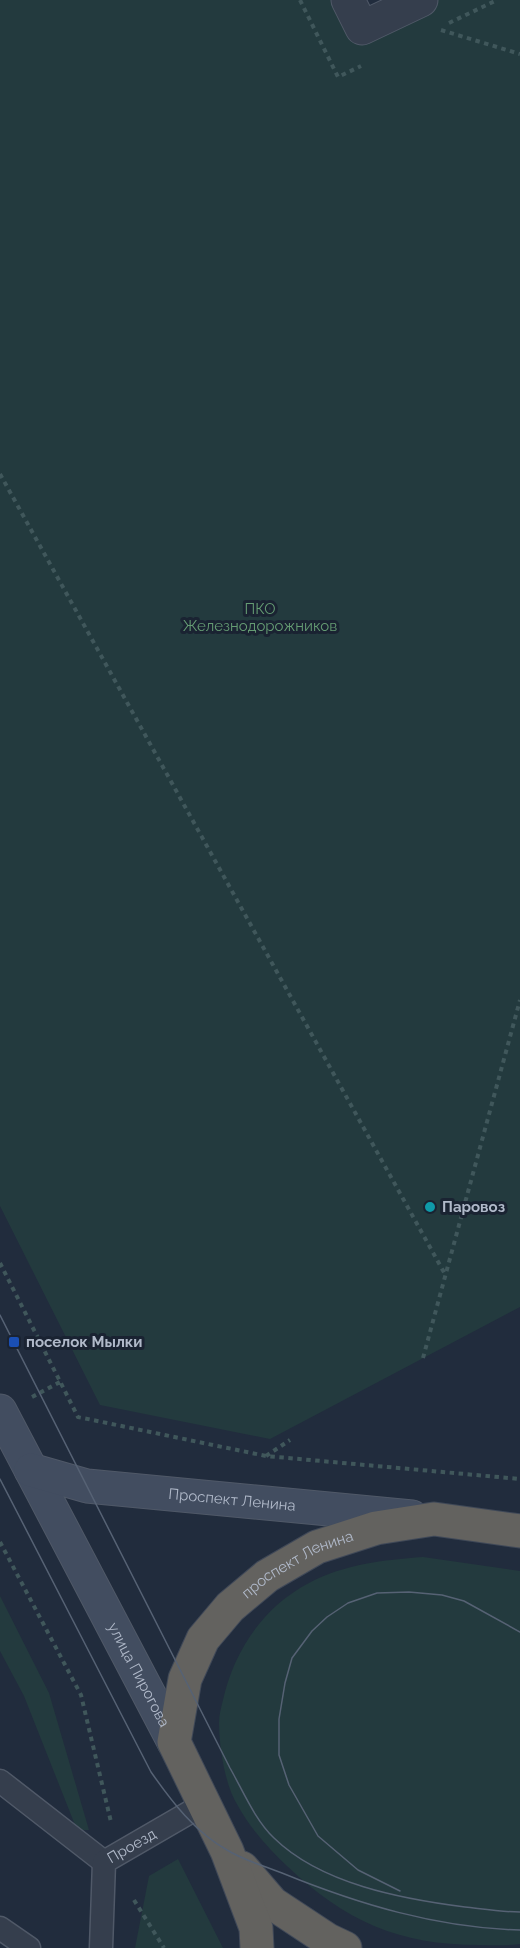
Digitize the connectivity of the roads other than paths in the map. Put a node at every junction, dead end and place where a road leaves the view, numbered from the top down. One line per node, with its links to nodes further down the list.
1 (348, 0): 2 (street)
2 (421, 0)
3 (0, 1411): 4 (main road, улица Пирогова)
4 (31, 1470): 5 (main road, Проспект Ленина); 7 (main road, улица Пирогова)
5 (434, 1519): 6 (highway, проспект Ленина); 7 (highway, проспект Ленина)
6 (520, 1531)
7 (174, 1743): 9 (highway, улица Пирогова)
8 (0, 1781): 11 (lane)
9 (204, 1804): 10 (highway, улица Пирогова); 11 (lane, Проезд)
10 (227, 1851): 15 (highway, улица Пирогова); 16 (highway)
11 (111, 1857): 14 (lane, Проезд)
12 (0, 1928): 13 (lane)
13 (28, 1948)
14 (101, 1948)
15 (257, 1948)
16 (345, 1948)

